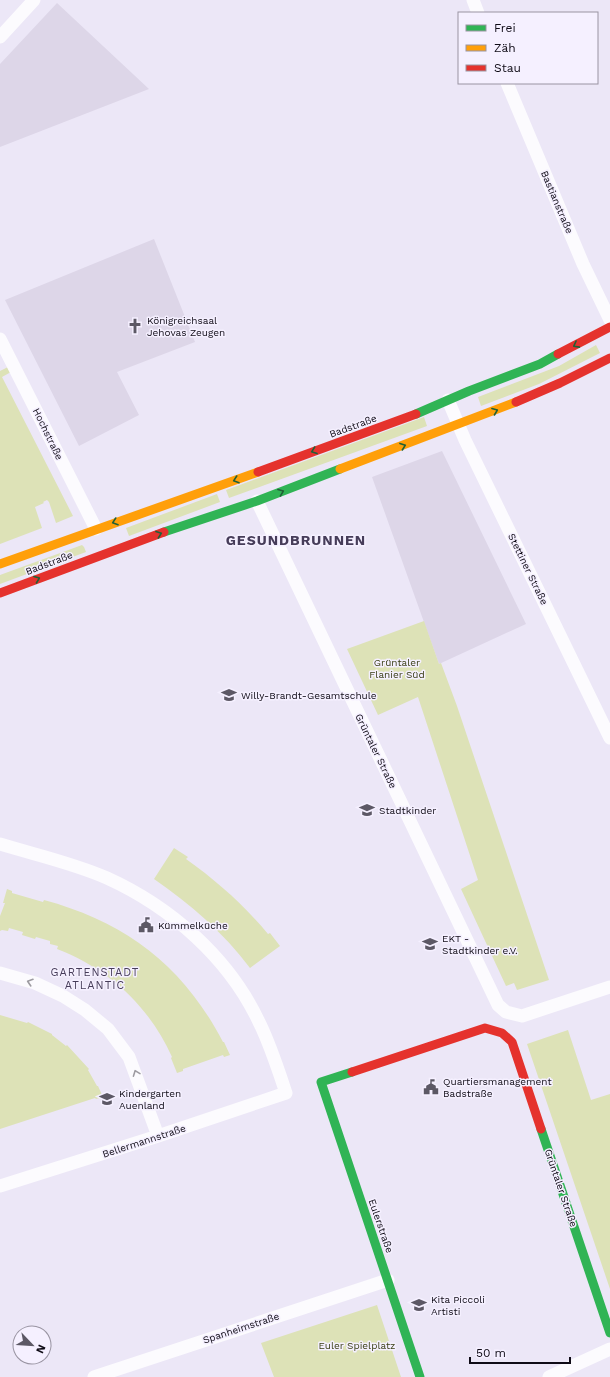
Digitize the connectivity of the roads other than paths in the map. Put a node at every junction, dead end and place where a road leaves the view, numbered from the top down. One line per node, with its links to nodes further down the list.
1 (34, 0): 4 (street)
2 (473, 0): 3 (street)
3 (478, 12)
4 (0, 37)
5 (507, 84): 6 (street, Bastianstraße)
6 (610, 320)
7 (610, 327): 10 (main road, Badstraße, one-way to 10)
8 (0, 339): 13 (street, Hochstraße)
9 (610, 358): 11 (main road, Badstraße, one-way to 9)
10 (448, 400): 11 (street, Stettiner Straße); 13 (main road, Badstraße, one-way to 13)
11 (458, 425): 12 (main road, Badstraße, one-way to 11); 16 (street, Stettiner Straße)
12 (257, 501): 13 (main road, Badstraße, one-way to 12); 19 (street, Grüntaler Straße)
13 (102, 543): 14 (main road, Badstraße); 15 (main road, Badstraße, one-way to 13)
14 (0, 564)
15 (0, 593)
16 (610, 738)
17 (0, 844): 21 (street, Bellermannstraße)
18 (0, 973): 21 (street, one-way to 18)
19 (610, 987)
20 (321, 1082): 23 (main road, Eulerstraße); 24 (main road, Grüntaler Straße)
21 (158, 1136): 22 (street, Bellermannstraße)
22 (0, 1186)
23 (388, 1280): 26 (street, Spanheimstraße); 27 (main road, Eulerstraße)
24 (610, 1333)
25 (610, 1349): 28 (street)
26 (94, 1377)
27 (420, 1377)
28 (549, 1377)

